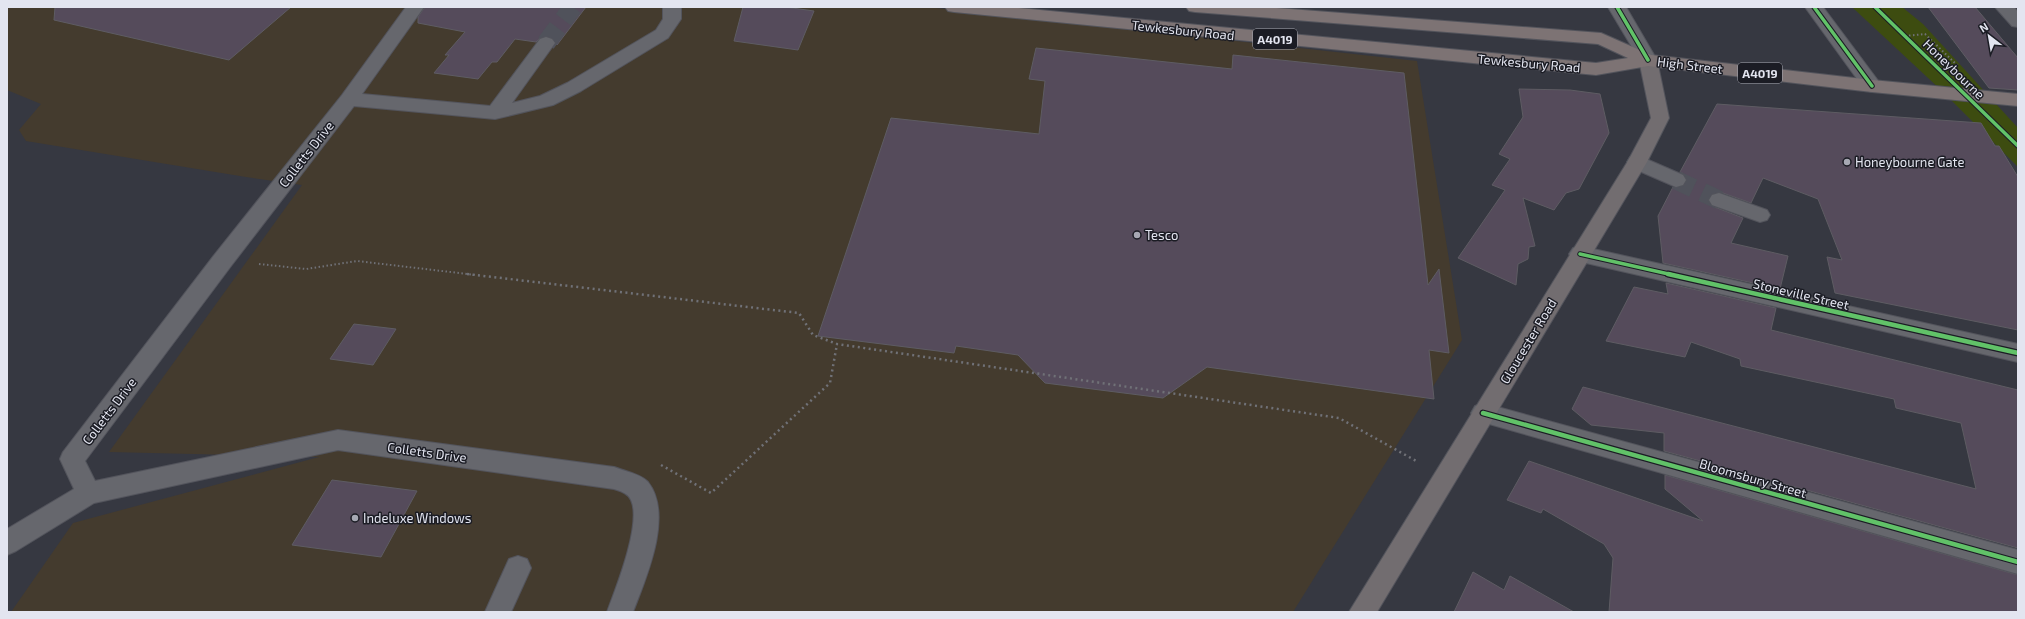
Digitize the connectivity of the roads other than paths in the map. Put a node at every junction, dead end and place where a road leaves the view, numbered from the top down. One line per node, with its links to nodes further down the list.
1 (414, 7): 12 (street, Colletts Drive)
2 (672, 7): 14 (street)
3 (954, 7): 10 (highway, Tewkesbury Road / A4019)
4 (1195, 7): 10 (highway, Tewkesbury Road / A4019)
5 (1617, 7): 10 (street)
6 (1814, 7): 11 (street)
7 (2004, 7): 8 (street)
8 (2018, 22)
9 (546, 44): 14 (street)
10 (1648, 60): 11 (highway, High Street / A4019); 15 (main road, Gloucester Road)
11 (1872, 86): 13 (highway, High Street / A4019)
12 (349, 99): 14 (street); 22 (street, Colletts Drive)
13 (2018, 100)
14 (495, 113)
15 (1637, 162): 16 (street); 19 (main road, Gloucester Road)
16 (1676, 180)
17 (1719, 200): 18 (street)
18 (1760, 215)
19 (1580, 254): 20 (street, Stoneville Street); 21 (main road, Gloucester Road)
20 (2018, 353)
21 (1483, 413): 24 (street, Bloomsbury Street); 28 (main road, Gloucester Road)
22 (88, 493): 23 (street, Colletts Drive); 27 (street, Colletts Drive)
23 (7, 543)
24 (2018, 562)
25 (518, 568): 26 (street)
26 (498, 612)
27 (620, 612)
28 (1362, 612)

